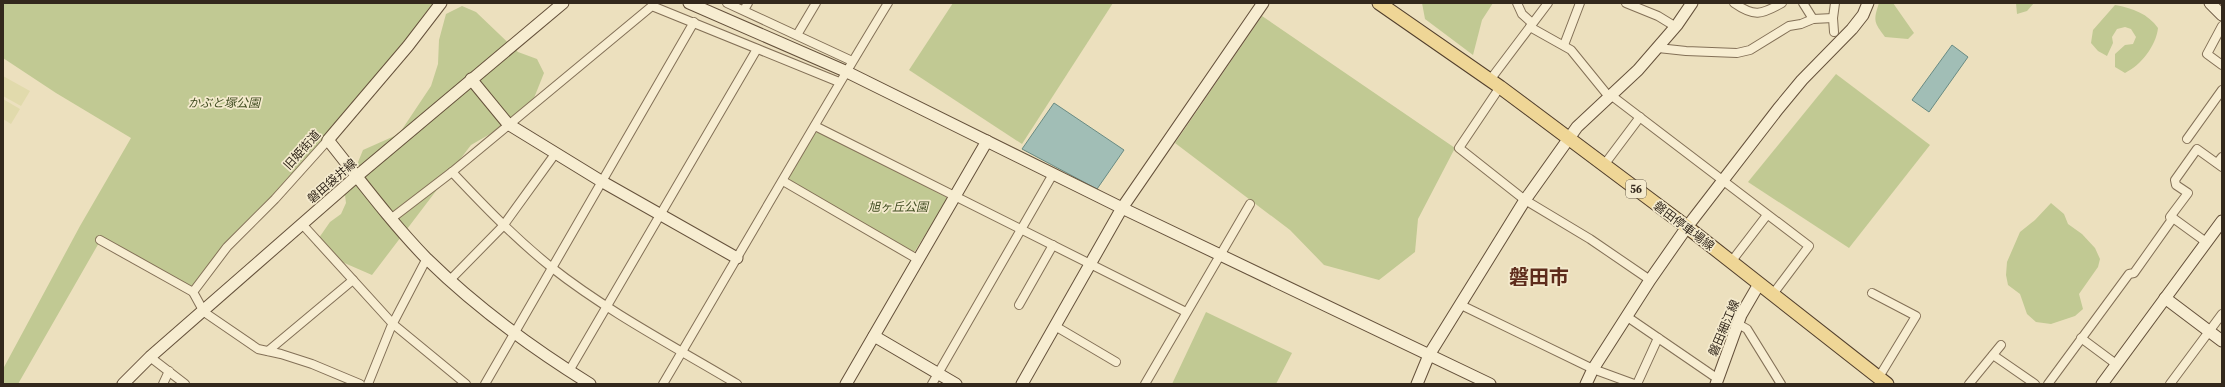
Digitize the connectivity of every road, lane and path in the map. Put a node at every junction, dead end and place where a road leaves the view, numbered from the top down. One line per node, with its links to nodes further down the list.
1 (441, 3): 46 (street, 旧姫街道)
2 (563, 3): 36 (street, 磐田袋井線)
3 (689, 3): 35 (street)
4 (728, 3): 20 (street)
5 (816, 3): 29 (street)
6 (888, 3): 33 (street)
7 (1263, 3): 60 (street)
8 (1379, 3): 38 (main road, 磐田停車場線 / 56)
9 (1517, 3): 25 (street)
10 (1548, 3): 25 (street)
11 (1580, 3): 30 (street)
12 (1626, 3): 27 (street)
13 (1692, 3): 27 (street)
14 (1734, 3): 15 (street)
15 (1782, 3)
16 (1803, 3): 23 (street)
17 (1835, 3): 22 (street)
18 (1868, 3): 56 (street)
19 (2210, 3): 21 (street)
20 (746, 7): 29 (street)
21 (2222, 14)
22 (1833, 18): 23 (street); 28 (street)
23 (1813, 19): 31 (street)
24 (694, 22): 32 (street); 42 (street); 54 (street)
25 (1531, 25): 30 (street); 38 (street)
26 (2222, 26): 34 (street)
27 (1676, 27): 31 (street)
28 (1834, 32)
29 (797, 35): 33 (street)
30 (1564, 45): 40 (street)
31 (1658, 48): 40 (street)
32 (757, 49): 37 (street); 61 (street)
33 (852, 61): 35 (street)
34 (2222, 65)
35 (845, 72): 37 (street); 47 (street)
36 (471, 78): 42 (street); 53 (street, 磐田袋井線)
37 (840, 82): 43 (street)
38 (1495, 83): 44 (main road, 磐田停車場線 / 56); 58 (street)
39 (2222, 90): 45 (street)
40 (1611, 97): 41 (street); 44 (street)
41 (1640, 117): 50 (street); 56 (street)
42 (508, 124): 48 (street); 51 (street)
43 (815, 126): 55 (street); 57 (street)
44 (1569, 139): 50 (main road, 磐田停車場線 / 56); 58 (street)
45 (2187, 139)
46 (328, 140): 53 (street); 84 (street, 旧姫街道)
47 (987, 141): 52 (street); 57 (street)
48 (555, 154): 54 (street); 67 (street)
49 (2220, 162): 64 (street)
50 (1604, 165): 68 (main road, 磐田停車場線 / 56)
51 (452, 172): 63 (street); 67 (street)
52 (1053, 174): 60 (street); 69 (street)
53 (357, 176): 63 (street); 66 (street, 磐田袋井線)
54 (601, 181): 61 (street); 79 (street)
55 (783, 181): 75 (street); 76 (street)
56 (1722, 182): 62 (street); 68 (street)
57 (956, 196): 69 (street); 76 (street)
58 (1525, 200): 82 (street); 88 (street)
59 (1250, 204): 73 (street)
60 (1122, 208): 73 (street); 78 (street)
61 (661, 214): 75 (street); 89 (street)
62 (1767, 215): 77 (street); 86 (street)
63 (392, 218): 74 (street)
64 (2173, 218): 71 (street); 102 (street)
65 (2222, 221): 71 (street)
66 (302, 224): 80 (street); 91 (street, 磐田袋井線)
67 (503, 226): 79 (street); 81 (street)
68 (1687, 227): 77 (main road, 磐田停車場線 / 56); 82 (street)
69 (1021, 229): 72 (street); 115 (street)
70 (100, 240): 84 (street)
71 (2206, 242): 87 (street)
72 (1053, 245): 78 (street); 90 (street)
73 (1220, 255): 92 (street); 108 (street)
74 (427, 258): 81 (street); 95 (street)
75 (737, 258): 106 (street)
76 (919, 260): 100 (street)
77 (1731, 262): 83 (main road, 磐田停車場線 / 56)
78 (1091, 264): 92 (street); 97 (street)
79 (552, 267): 89 (street); 99 (street)
80 (353, 280): 95 (street); 105 (street)
81 (450, 280): 99 (street)
82 (1650, 280): 94 (street)
83 (1759, 284): 86 (main road, 磐田停車場線 / 56); 96 (street, 磐田細江線)
84 (193, 292): 91 (street)
85 (1872, 293): 117 (street)
86 (1773, 294): 117 (main road, 磐田停車場線 / 56)
87 (2165, 298): 98 (street); 111 (street)
88 (1461, 304): 108 (street); 112 (street)
89 (608, 305): 106 (street); 114 (street)
90 (1019, 305)
91 (204, 312): 105 (street); 109 (street, 磐田袋井線)
92 (1186, 312): 132 (street)
93 (2222, 314): 98 (street)
94 (1626, 316): 101 (street); 112 (street)
95 (393, 324): 122 (street); 123 (street)
96 (1738, 324): 116 (street, 磐田細江線); 137 (street)
97 (1055, 326): 110 (street); 131 (street)
98 (2209, 332): 103 (street); 142 (street)
99 (514, 334): 114 (street); 124 (street)
100 (874, 336): 115 (street); 128 (street)
101 (1658, 338): 116 (street); 136 (street)
102 (2081, 338): 111 (street); 140 (street)
103 (2222, 341)
104 (2001, 345): 107 (street)
105 (268, 351): 121 (street)
106 (682, 352): 126 (street); 127 (street)
107 (1993, 354): 138 (street); 139 (street)
108 (1429, 355): 133 (street); 134 (street)
109 (150, 357): 113 (street); 118 (street, 磐田袋井線)
110 (1116, 362)
111 (2116, 364): 141 (street)
112 (1593, 369): 135 (street); 136 (street)
113 (169, 371): 119 (street); 120 (street)
114 (569, 371): 125 (street)
115 (938, 374): 129 (street); 130 (street)
116 (1717, 381)
117 (1883, 381)
118 (123, 384)
119 (163, 384)
120 (185, 384)
121 (360, 384)
122 (368, 384)
123 (466, 384)
124 (485, 384)
125 (590, 384)
126 (663, 384)
127 (737, 384)
128 (846, 384)
129 (932, 384)
130 (956, 384)
131 (1022, 384)
132 (1145, 384)
133 (1417, 384)
134 (1490, 384)
135 (1586, 384)
136 (1636, 384)
137 (1781, 384)
138 (1969, 384)
139 (2036, 384)
140 (2048, 384)
141 (2102, 384)
142 (2170, 384)

